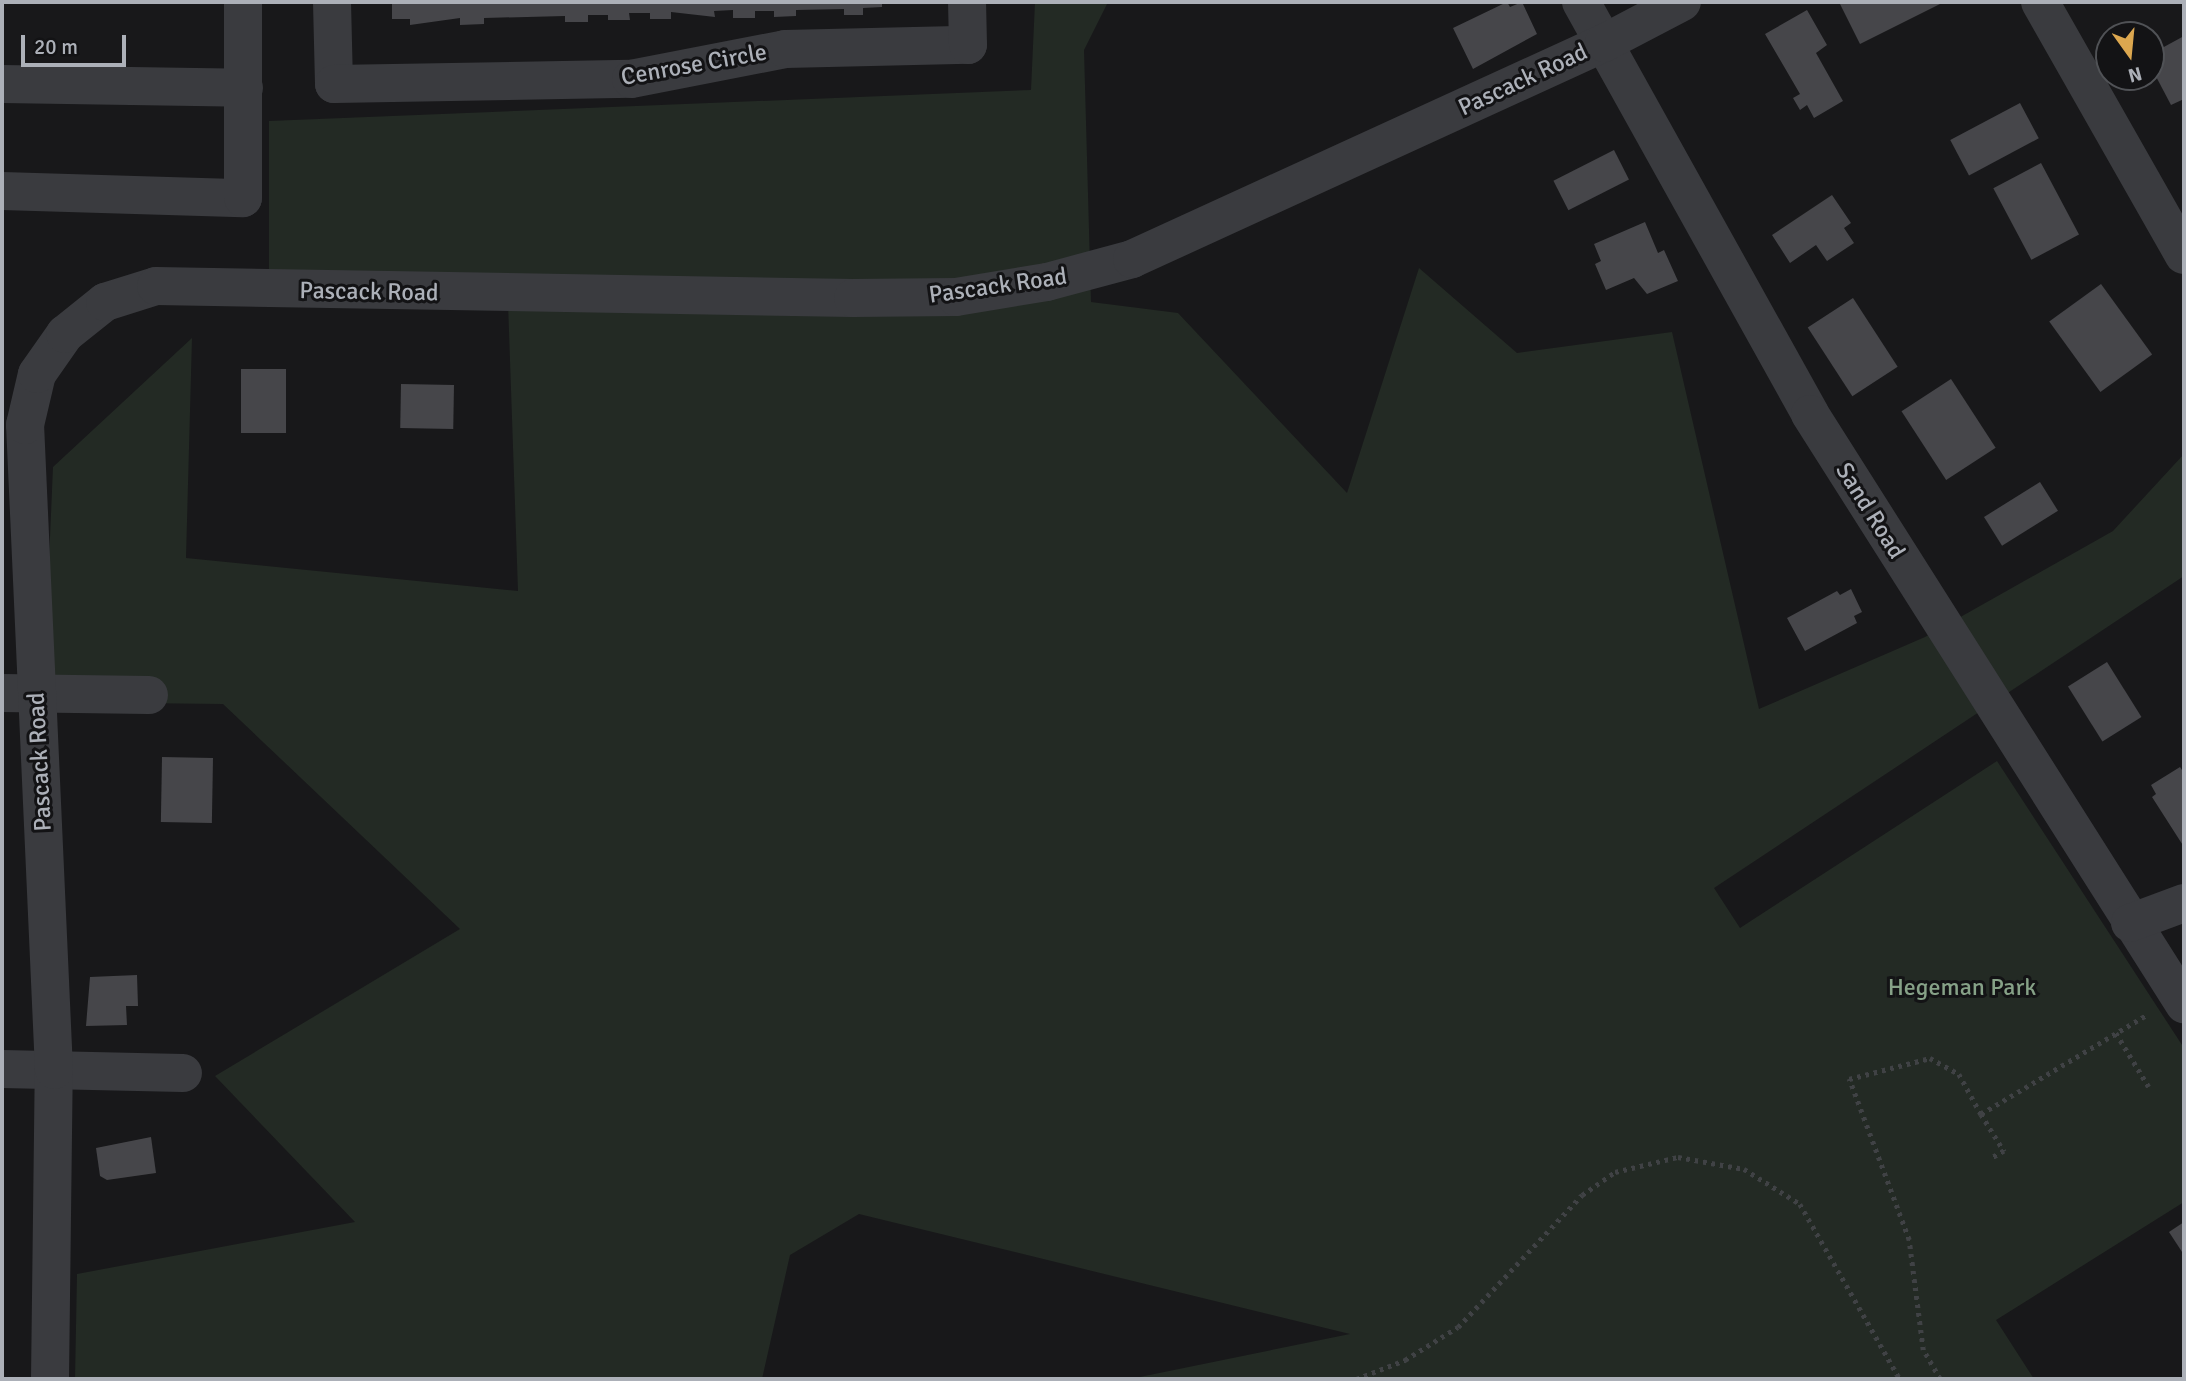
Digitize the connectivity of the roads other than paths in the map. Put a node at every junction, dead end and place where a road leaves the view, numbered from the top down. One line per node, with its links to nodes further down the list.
1 (243, 2): 9 (street)
2 (332, 2): 3 (street, Cenrose Circle)
3 (967, 2)
4 (1581, 2): 7 (street, Sand Road)
5 (1682, 2): 7 (street, Pascack Road)
6 (2040, 2): 11 (street)
7 (1604, 43): 12 (street, Pascack Road); 15 (street, Sand Road)
8 (2, 84): 9 (street)
9 (244, 88): 10 (street)
10 (2, 191)
11 (2184, 255)
12 (20, 694): 13 (street); 18 (street, Pascack Road)
13 (149, 695)
14 (2184, 904): 15 (street)
15 (2130, 923): 16 (street, Sand Road)
16 (2181, 1000)
17 (2, 1069): 18 (street)
18 (54, 1070): 19 (street); 20 (street, Pascack Road)
19 (183, 1073)
20 (50, 1379)

